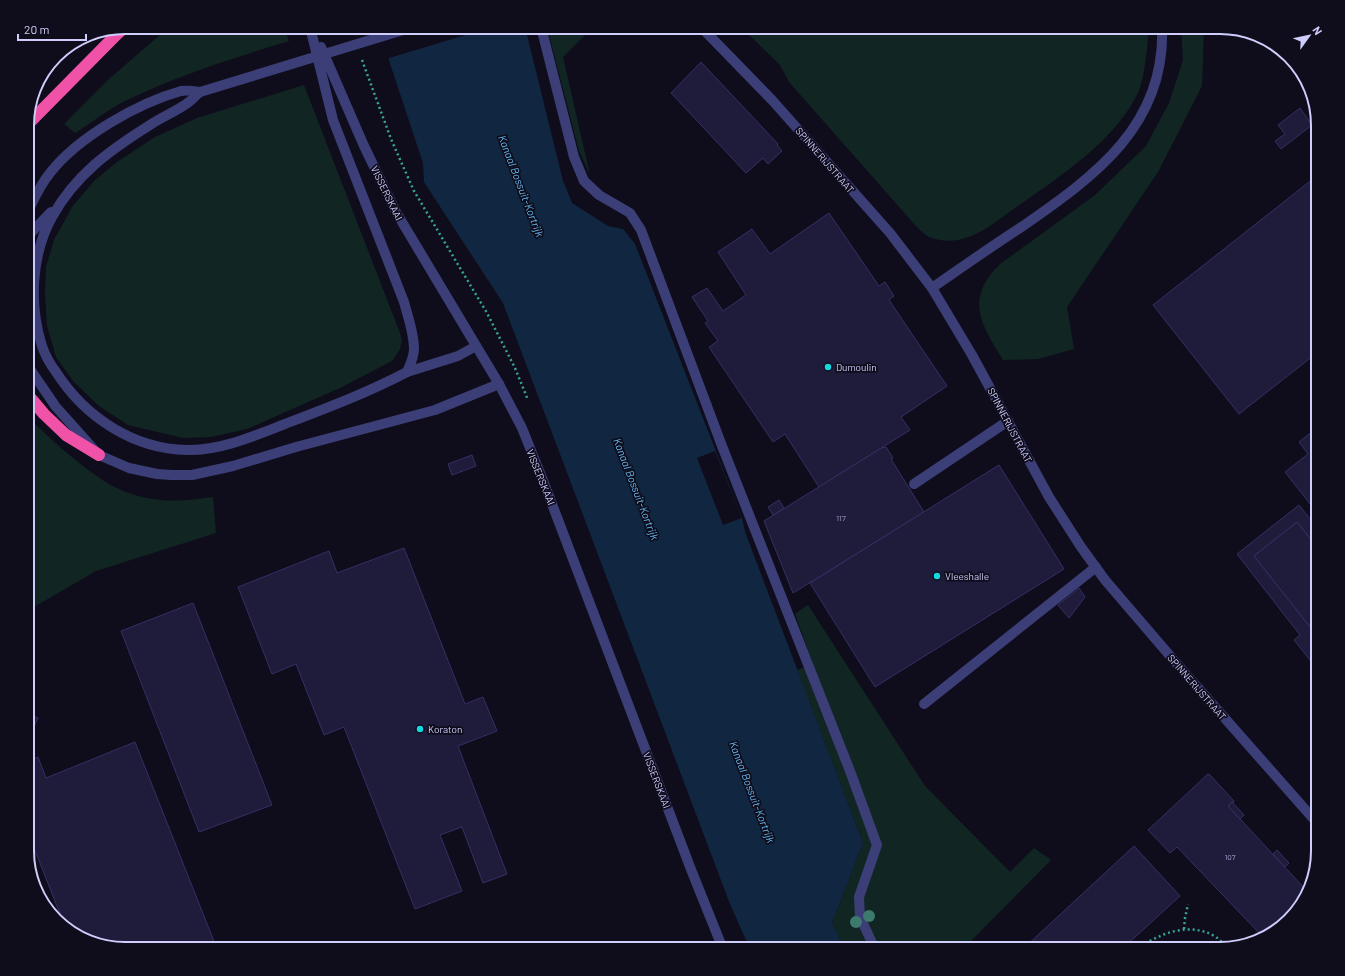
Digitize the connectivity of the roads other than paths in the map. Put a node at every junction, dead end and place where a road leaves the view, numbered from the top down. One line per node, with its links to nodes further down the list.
1 (117, 34): 9 (highway)
2 (313, 34): 15 (street)
3 (314, 34): 14 (street, VISSERSKAAI)
4 (390, 34): 8 (street, bridge)
5 (543, 34): 26 (street)
6 (708, 34): 13 (street, SPINNERIJSTRAAT)
7 (1162, 34): 13 (street)
8 (200, 92): 10 (street); 11 (street)
9 (34, 118)
10 (65, 197): 12 (street); 15 (street)
11 (34, 198)
12 (34, 230)
13 (932, 288): 19 (street, SPINNERIJSTRAAT)
14 (476, 346): 15 (street); 17 (street, VISSERSKAAI)
15 (407, 372)
16 (34, 375): 20 (street)
17 (498, 384): 20 (street); 25 (street, VISSERSKAAI)
18 (34, 402): 20 (highway)
19 (1008, 421): 21 (street); 22 (street, SPINNERIJSTRAAT)
20 (99, 455)
21 (914, 484)
22 (1096, 567): 23 (street); 24 (street, SPINNERIJSTRAAT)
23 (924, 704)
24 (1311, 816)
25 (720, 942)
26 (872, 942)

